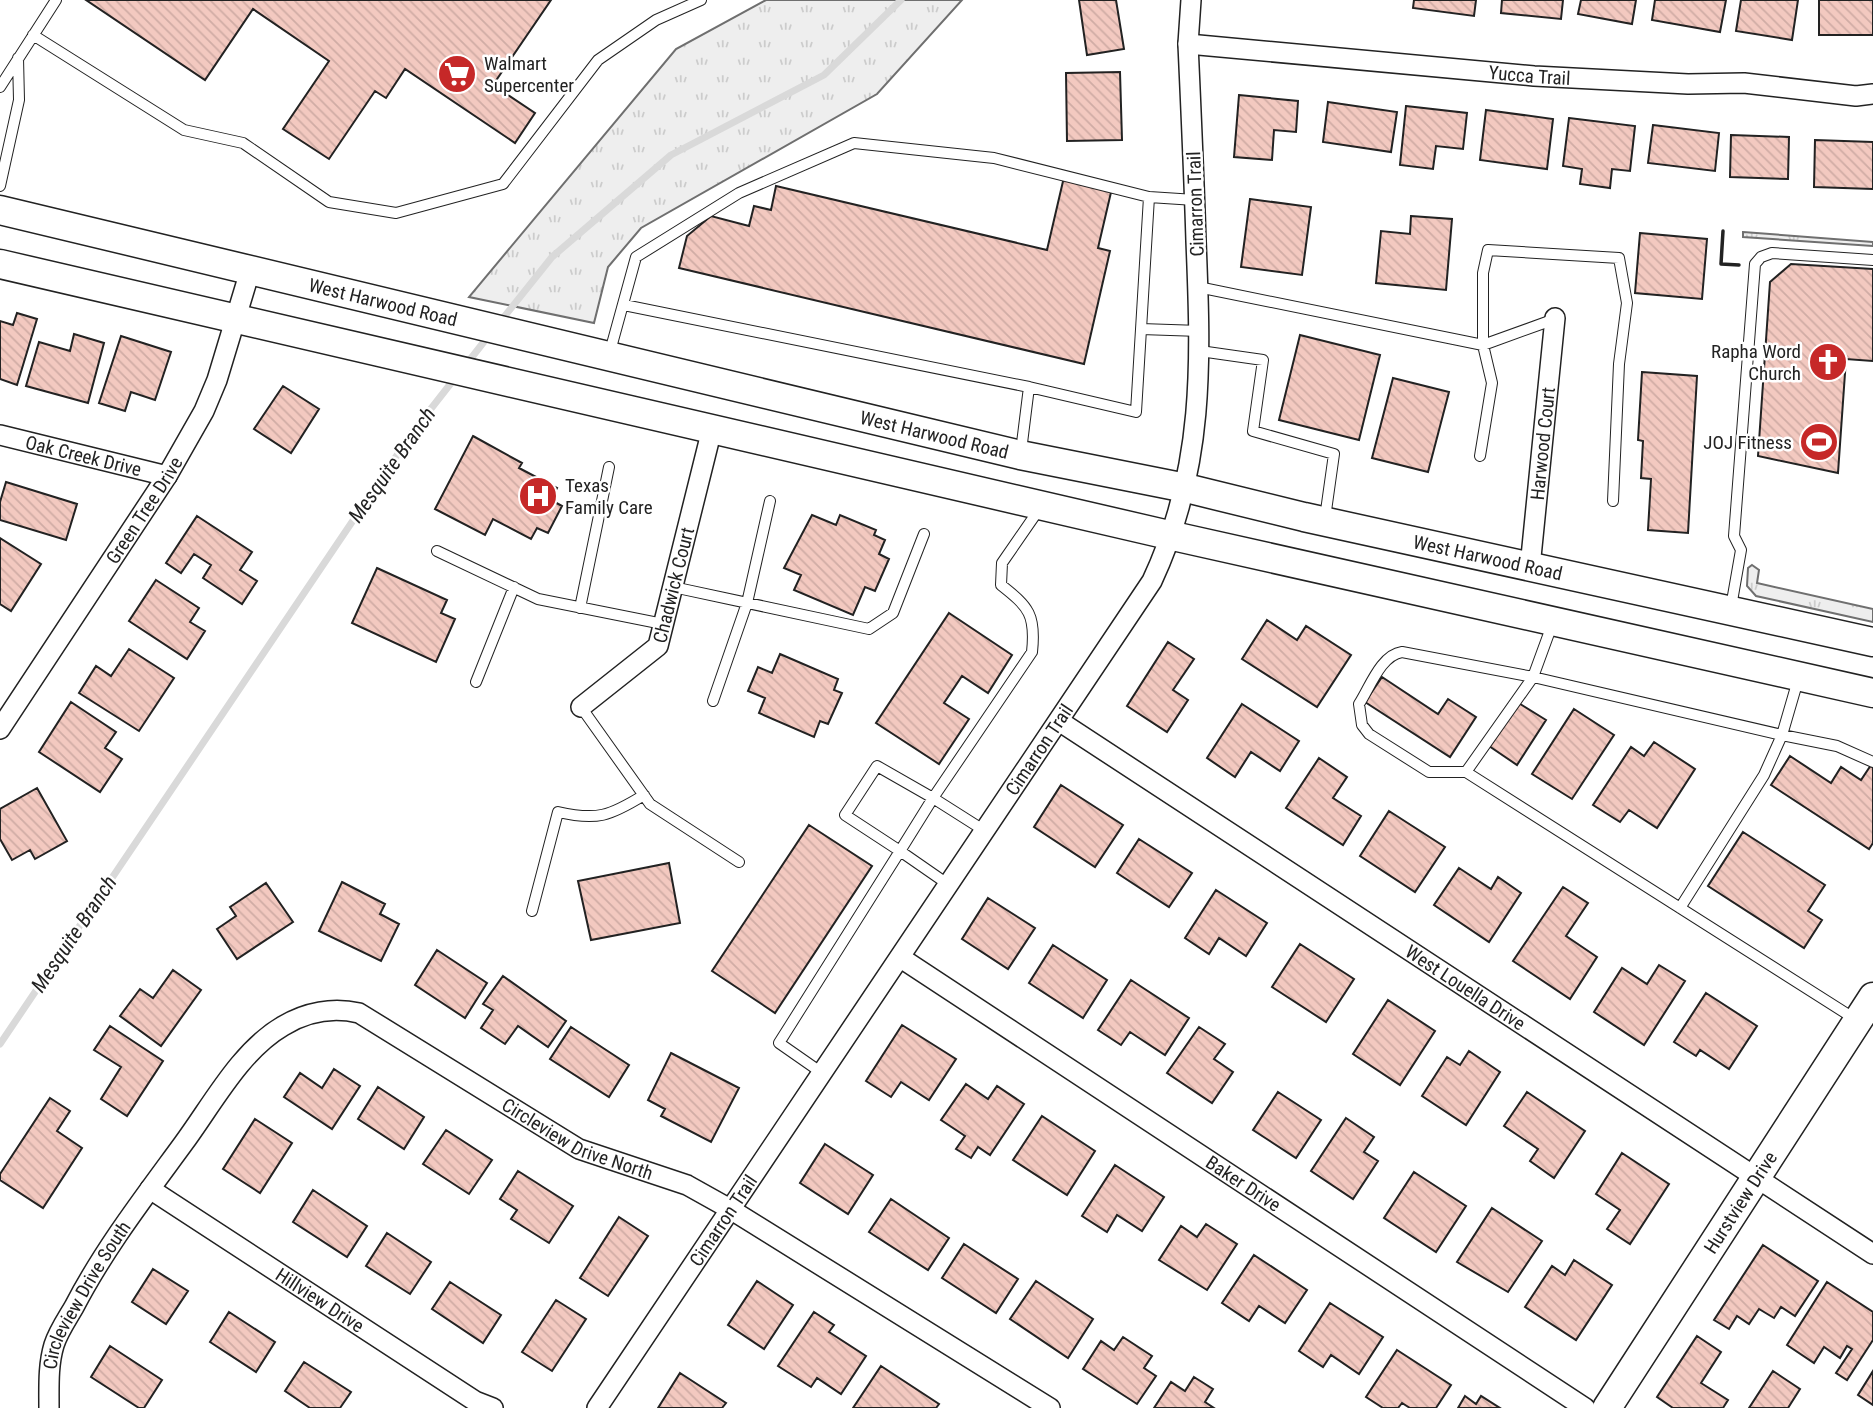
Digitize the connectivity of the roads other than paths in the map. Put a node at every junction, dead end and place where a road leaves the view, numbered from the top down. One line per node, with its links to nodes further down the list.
1 (56, 0): 4 (lane)
2 (701, 0): 4 (lane)
3 (1191, 0): 5 (street, Cimarron Trail)
4 (33, 35): 6 (lane)
5 (1188, 44): 8 (street, Yucca Trail); 11 (street, Cimarron Trail)
6 (18, 58): 7 (lane); 9 (lane)
7 (0, 87)
8 (1873, 94)
9 (0, 186)
10 (1149, 197): 11 (lane); 17 (lane); 20 (lane)
11 (1195, 200): 16 (street, Cimarron Trail)
12 (0, 210): 15 (main road, West Harwood Road)
13 (1873, 260): 44 (lane)
14 (0, 264): 19 (main road)
15 (250, 271): 19 (street, Green Tree Drive); 23 (main road, West Harwood Road)
16 (1198, 287): 21 (street, Cimarron Trail); 22 (lane)
17 (624, 305): 23 (lane); 24 (lane)
18 (1555, 318): 22 (lane); 39 (street, Harwood Court)
19 (236, 319): 25 (main road); 30 (street, Green Tree Drive)
20 (1141, 329): 21 (lane); 24 (lane)
21 (1200, 341): 31 (street, Cimarron Trail); 35 (lane)
22 (1483, 345): 28 (lane); 33 (lane)
23 (608, 357): 27 (main road, West Harwood Road)
24 (1029, 387): 27 (lane)
25 (712, 429): 34 (main road); 41 (street, Chadwick Court)
26 (0, 435): 30 (street, Oak Creek Drive)
27 (1020, 455): 31 (main road, West Harwood Road)
28 (1480, 456)
29 (609, 467): 43 (lane)
30 (167, 476): 55 (street, Green Tree Drive)
31 (1186, 488): 35 (main road, West Harwood Road); 37 (street, Cimarron Trail)
32 (770, 501): 42 (lane)
33 (1613, 501)
34 (1042, 506): 37 (main road); 60 (lane)
35 (1325, 522): 39 (main road, West Harwood Road)
36 (924, 534): 42 (lane)
37 (1173, 536): 45 (main road); 54 (street, Cimarron Trail)
38 (437, 551): 40 (lane)
39 (1530, 567): 44 (main road, West Harwood Road)
40 (514, 587): 43 (lane); 50 (lane)
41 (673, 587): 42 (lane); 46 (street, Chadwick Court)
42 (747, 603): 52 (lane)
43 (580, 608): 46 (lane)
44 (1730, 611): 47 (main road, West Harwood Road)
45 (1553, 621): 48 (main road); 49 (lane)
46 (663, 624): 53 (street, Chadwick Court)
47 (1873, 642)
48 (1799, 676): 51 (main road); 56 (lane)
49 (1533, 677): 56 (lane); 58 (lane); 58 (lane)
50 (476, 682)
51 (1873, 693)
52 (713, 701)
53 (581, 707): 59 (lane)
54 (1059, 721): 61 (street, Cimarron Trail); 71 (street, West Louella Drive)
55 (0, 729)
56 (1782, 735): 57 (lane); 65 (lane)
57 (1873, 762)
58 (1466, 772): 65 (lane)
59 (644, 795): 63 (lane); 66 (lane)
60 (933, 798): 61 (lane); 62 (lane); 62 (lane)
61 (986, 831): 64 (street, Cimarron Trail)
62 (900, 851): 64 (lane); 70 (lane)
63 (739, 862)
64 (949, 885): 67 (street, Cimarron Trail)
65 (1681, 908): 69 (lane)
66 (532, 911)
67 (901, 958): 70 (street, Cimarron Trail); 79 (street, Baker Drive)
68 (1873, 997): 69 (main road, Hurstview Drive)
69 (1858, 1021): 71 (main road, Hurstview Drive)
70 (822, 1073): 73 (street, Cimarron Trail)
71 (1757, 1177): 74 (street, West Louella Drive); 80 (main road, Hurstview Drive)
72 (150, 1189): 73 (street, Circleview Drive North); 75 (street, Circleview Drive South); 76 (street, Hillview Drive)
73 (730, 1209): 77 (street, Cimarron Trail); 78 (street, Circleview Drive North)
74 (1873, 1254)
75 (49, 1408)
76 (493, 1408)
77 (597, 1408)
78 (1049, 1408)
79 (1585, 1408)
80 (1607, 1408)

